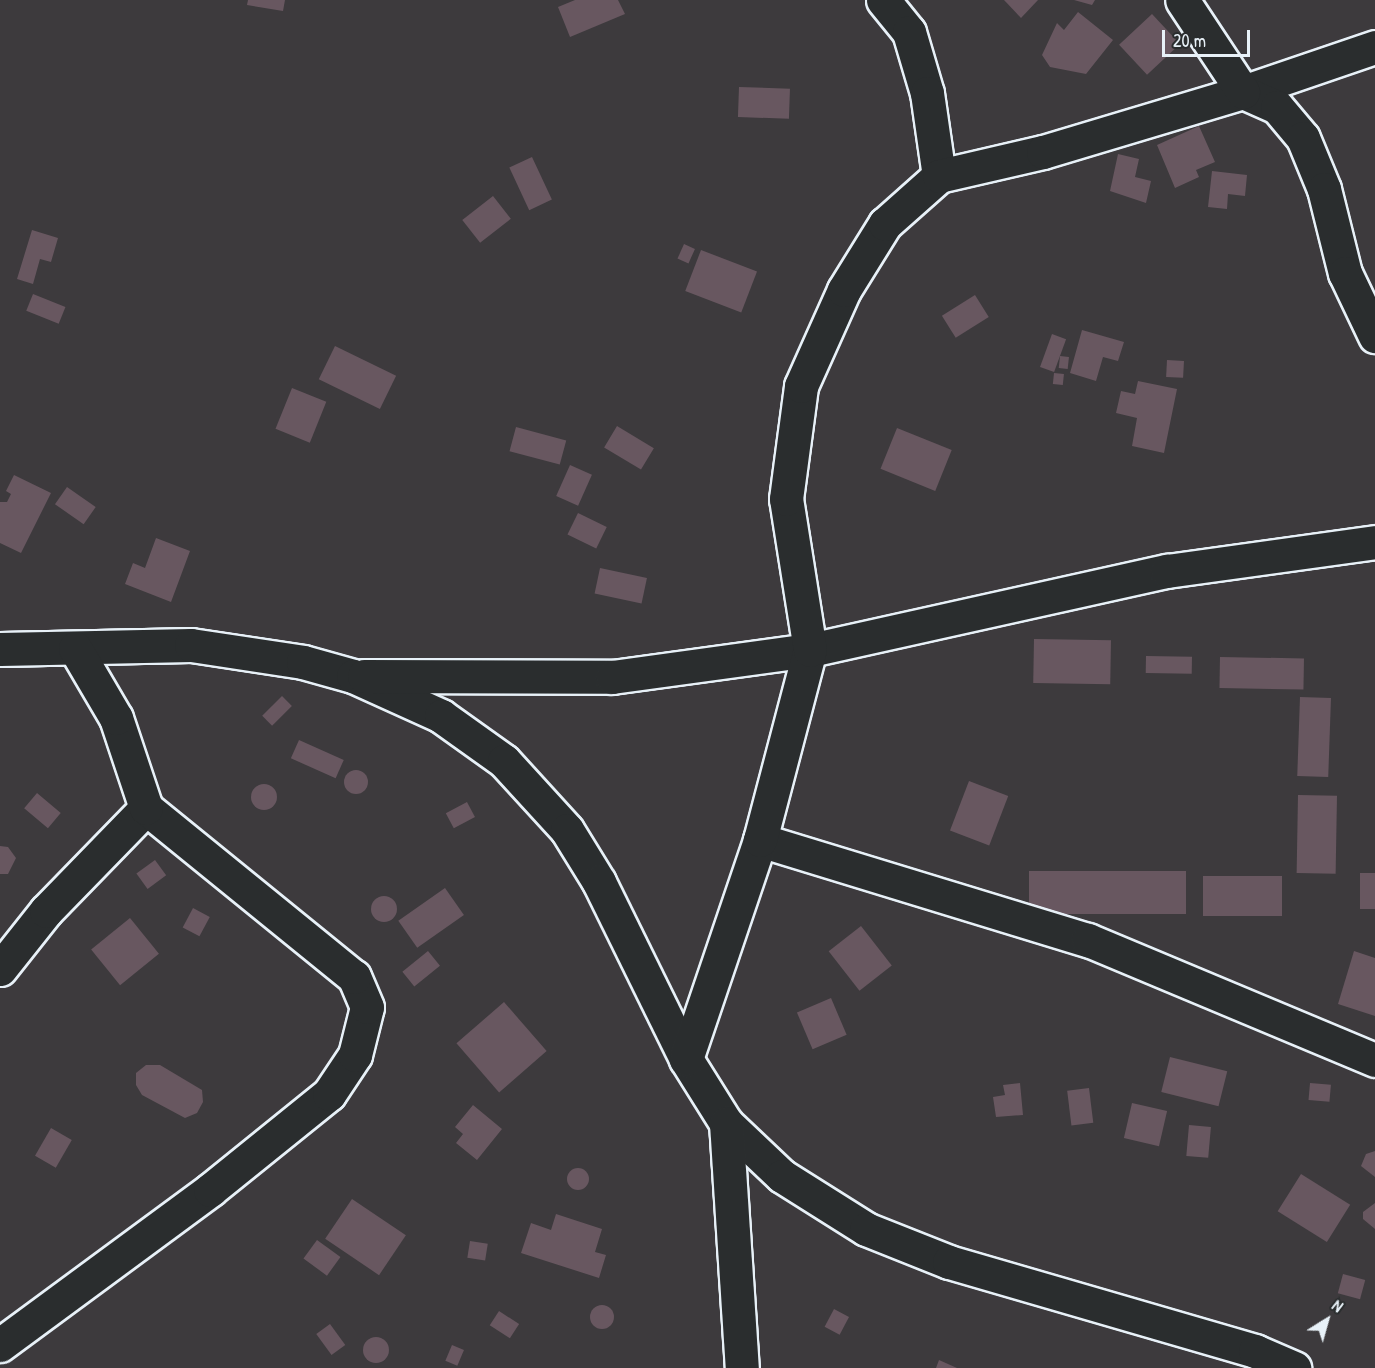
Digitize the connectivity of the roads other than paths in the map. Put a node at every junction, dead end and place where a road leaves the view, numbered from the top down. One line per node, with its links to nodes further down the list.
1 (883, 0): 5 (street)
2 (1182, 0): 4 (street)
3 (1375, 46): 4 (street)
4 (1243, 92): 5 (street); 6 (street)
5 (939, 176): 10 (street)
6 (1375, 336)
7 (1375, 542): 10 (street)
8 (75, 648): 9 (street); 11 (street); 12 (street)
9 (0, 649)
10 (810, 650): 11 (street); 13 (street)
11 (353, 676): 15 (street)
12 (146, 808): 14 (street); 18 (street)
13 (760, 840): 15 (street); 16 (street)
14 (0, 969)
15 (686, 1059): 17 (street)
16 (1375, 1060)
17 (726, 1123): 19 (street); 20 (street)
18 (0, 1345)
19 (742, 1367)
20 (1294, 1368)

